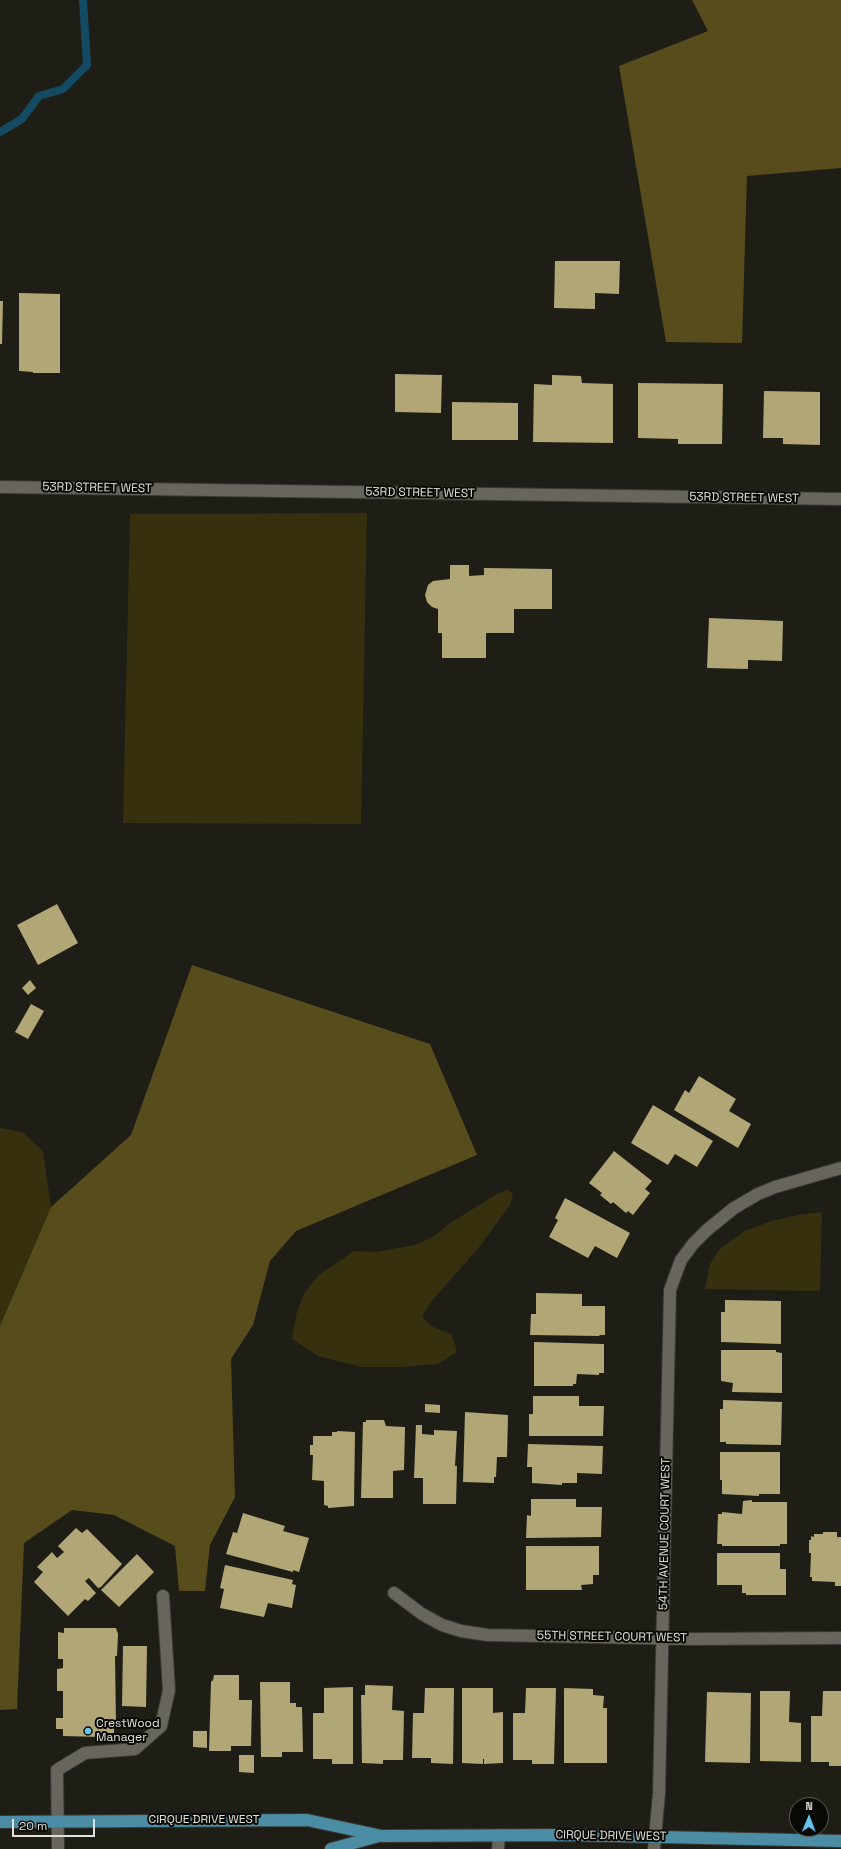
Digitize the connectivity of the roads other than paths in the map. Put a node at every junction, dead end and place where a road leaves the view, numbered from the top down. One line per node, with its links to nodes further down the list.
1 (0, 487): 2 (street, 53RD STREET WEST)
2 (841, 500)
3 (841, 1168): 6 (street, 54TH AVENUE COURT WEST)
4 (394, 1593): 6 (street, 55TH STREET COURT WEST)
5 (163, 1596): 8 (street)
6 (662, 1638): 7 (street, 55TH STREET COURT WEST); 13 (street, 54TH AVENUE COURT WEST)
7 (841, 1638)
8 (58, 1821): 9 (main road, CIRQUE DRIVE WEST); 11 (main road, CIRQUE DRIVE WEST); 14 (street)
9 (0, 1822)
10 (499, 1835): 11 (main road, CIRQUE DRIVE WEST); 13 (main road, CIRQUE DRIVE WEST); 16 (street)
11 (382, 1836): 15 (main road, CIRQUE DRIVE WEST)
12 (841, 1841): 13 (main road, CIRQUE DRIVE WEST)
13 (654, 1843)
14 (58, 1849)
15 (331, 1849)
16 (498, 1849)

